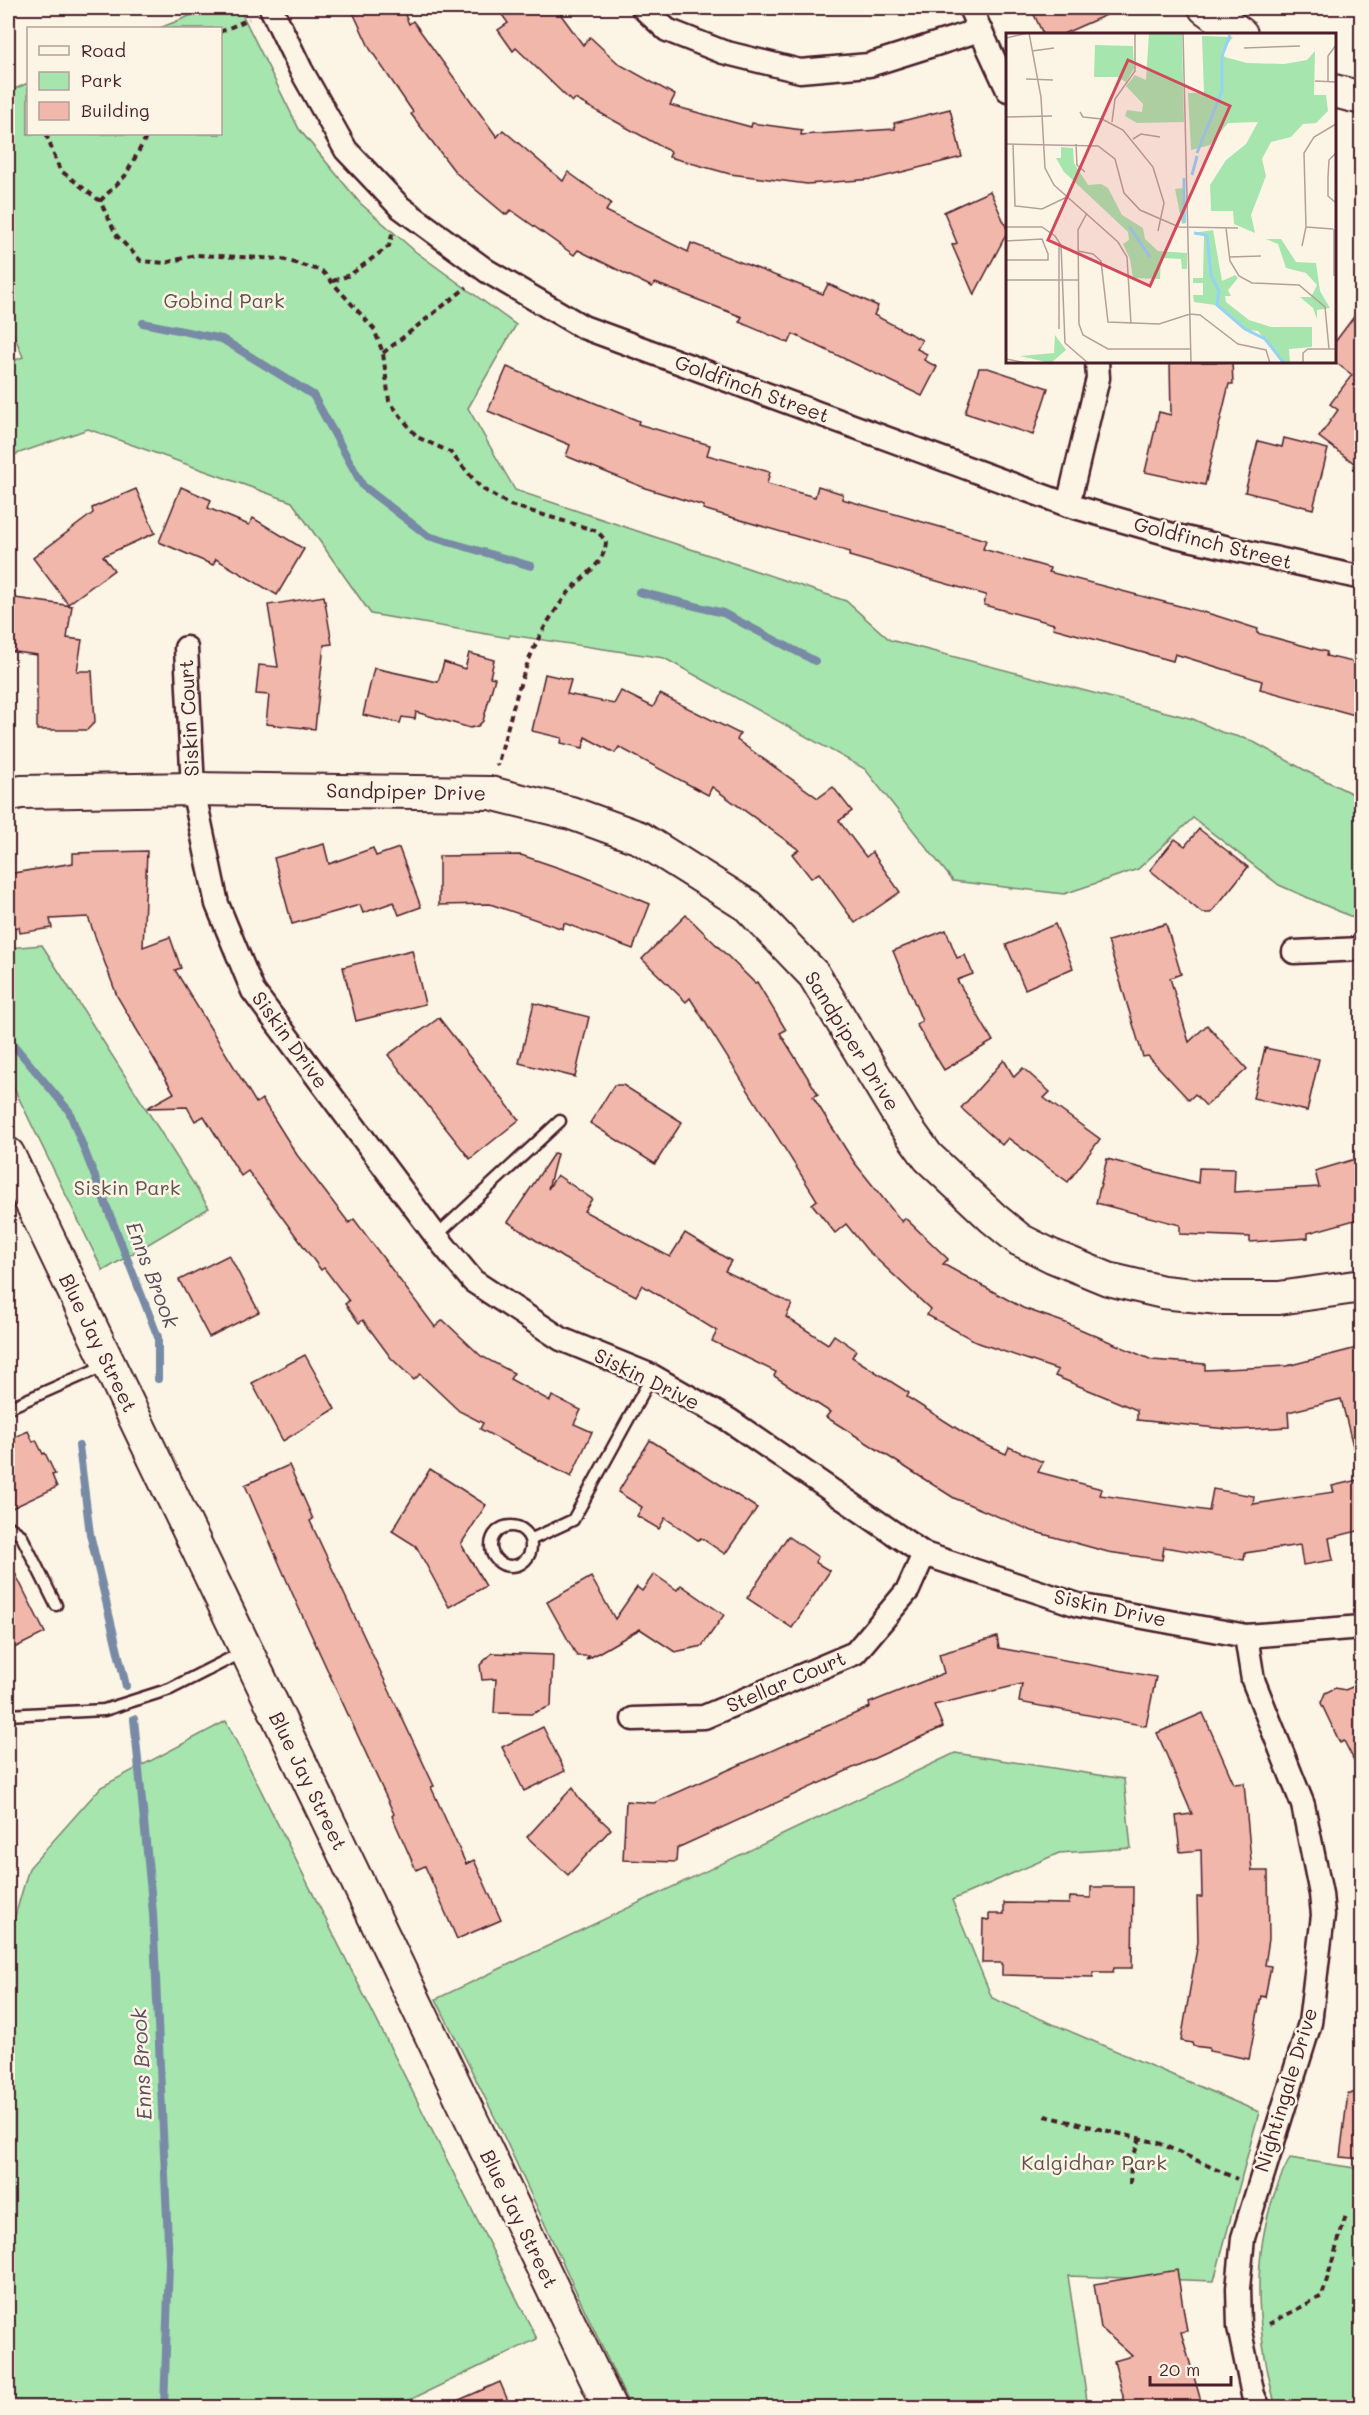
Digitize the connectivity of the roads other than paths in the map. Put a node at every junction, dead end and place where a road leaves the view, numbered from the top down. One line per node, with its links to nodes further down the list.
1 (271, 8): 13 (street, Goldfinch Street)
2 (643, 8): 6 (street)
3 (969, 8): 6 (street)
4 (1205, 8): 7 (street)
5 (1230, 8): 8 (street)
6 (980, 30): 9 (street)
7 (1240, 33)
8 (1248, 33)
9 (1006, 86)
10 (1336, 90): 11 (street)
11 (1362, 98)
12 (1097, 363): 13 (street)
13 (1068, 505): 14 (street, Goldfinch Street)
14 (1362, 578)
15 (186, 648): 16 (street, Siskin Court)
16 (193, 789): 17 (street, Sandpiper Drive); 22 (street, Siskin Drive); 23 (street, Sandpiper Drive)
17 (8, 795)
18 (1362, 949): 19 (street)
19 (1294, 952)
20 (560, 1121): 22 (lane)
21 (8, 1154): 24 (street, Blue Jay Street)
22 (436, 1236): 25 (street, Siskin Drive)
23 (1362, 1286)
24 (107, 1364): 26 (lane); 33 (street, Blue Jay Street)
25 (652, 1377): 28 (lane); 29 (street, Siskin Drive)
26 (8, 1408)
27 (8, 1526): 30 (lane)
28 (532, 1539)
29 (924, 1554): 32 (street, Siskin Drive); 35 (street, Stellar Court)
30 (56, 1605)
31 (1362, 1627): 32 (street, Siskin Drive)
32 (1246, 1636): 37 (street, Nightingale Drive)
33 (245, 1651): 34 (lane); 36 (street, Blue Jay Street)
34 (8, 1715)
35 (633, 1719)
36 (610, 2408)
37 (1259, 2408)

